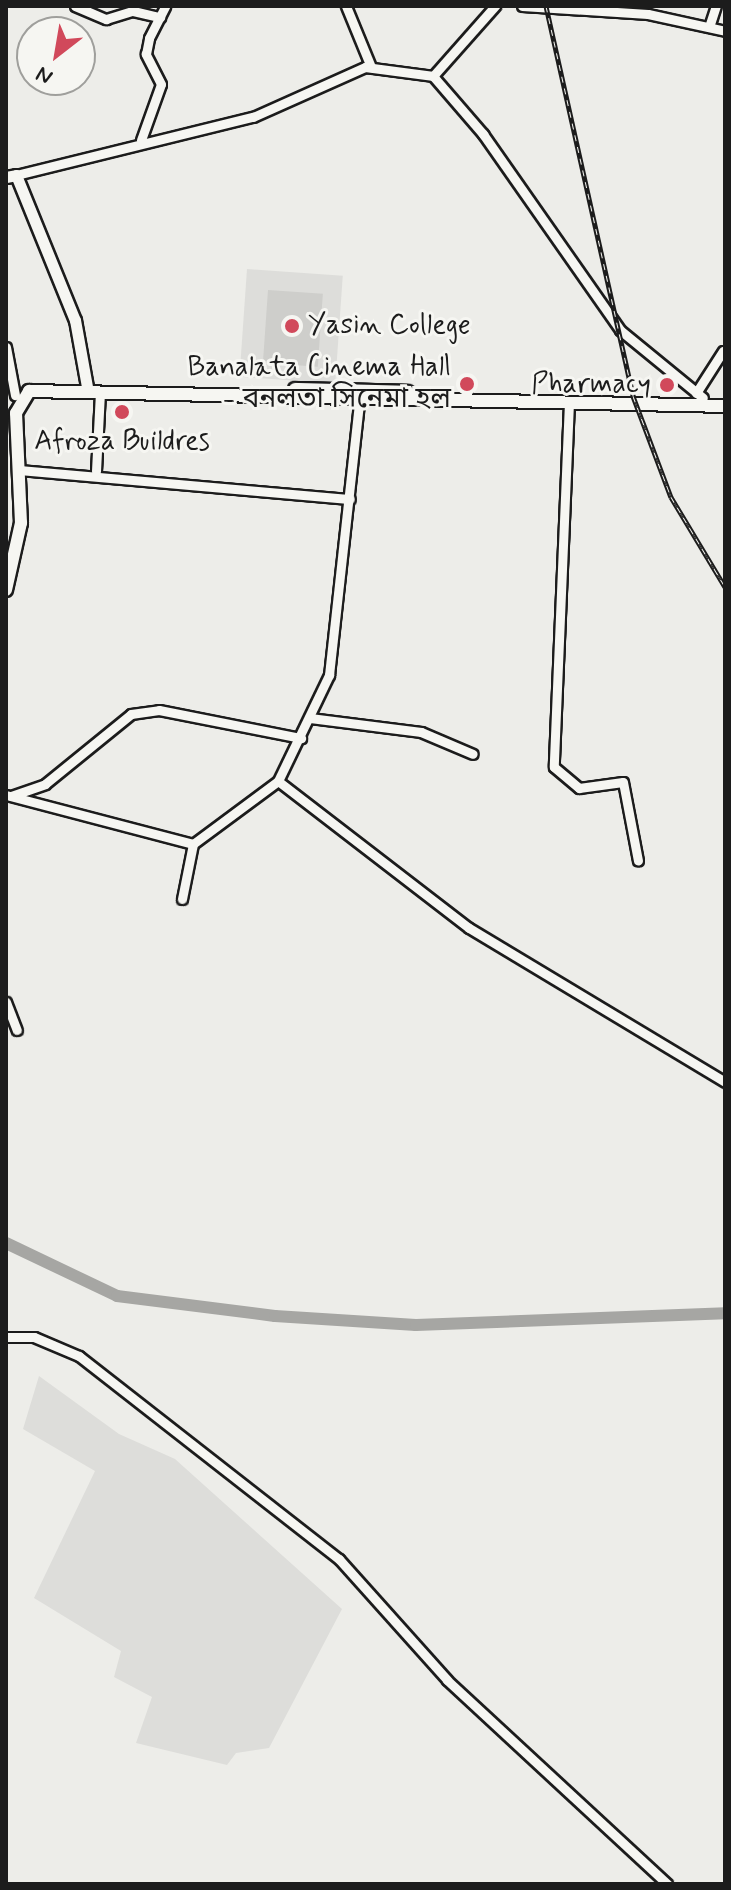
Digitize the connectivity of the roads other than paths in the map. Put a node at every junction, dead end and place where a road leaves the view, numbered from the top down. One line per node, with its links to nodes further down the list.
1 (75, 6): 7 (street)
2 (165, 6): 7 (street)
3 (346, 6): 10 (street)
4 (495, 6): 11 (street)
5 (522, 6): 8 (street)
6 (716, 6): 8 (street)
7 (160, 17): 12 (street)
8 (709, 27): 9 (street)
9 (725, 31)
10 (371, 67): 11 (street); 12 (street)
11 (433, 76): 18 (street)
12 (141, 140): 13 (street)
13 (11, 176): 16 (main road)
14 (6, 347): 17 (street)
15 (723, 351): 18 (street)
16 (92, 390): 17 (highway); 19 (highway); 24 (highway); 25 (street)
17 (15, 395): 27 (highway)
18 (700, 395): 20 (highway); 21 (highway)
19 (360, 396): 20 (highway); 26 (street)
20 (436, 396): 22 (highway)
21 (725, 398)
22 (569, 402): 23 (highway); 36 (street)
23 (725, 406)
24 (18, 470): 25 (street); 27 (highway)
25 (96, 471): 26 (street)
26 (350, 499): 30 (street)
27 (14, 554): 28 (highway); 29 (highway)
28 (6, 572)
29 (6, 590)
30 (310, 718): 31 (street); 32 (street)
31 (301, 738): 33 (street); 34 (street)
32 (473, 754)
33 (278, 781): 35 (street); 40 (street)
34 (9, 796): 35 (street)
35 (193, 844): 37 (street)
36 (638, 861)
37 (182, 899)
38 (6, 1002): 39 (street)
39 (17, 1030)
40 (725, 1082)
41 (6, 1337): 42 (street)
42 (667, 1884)

